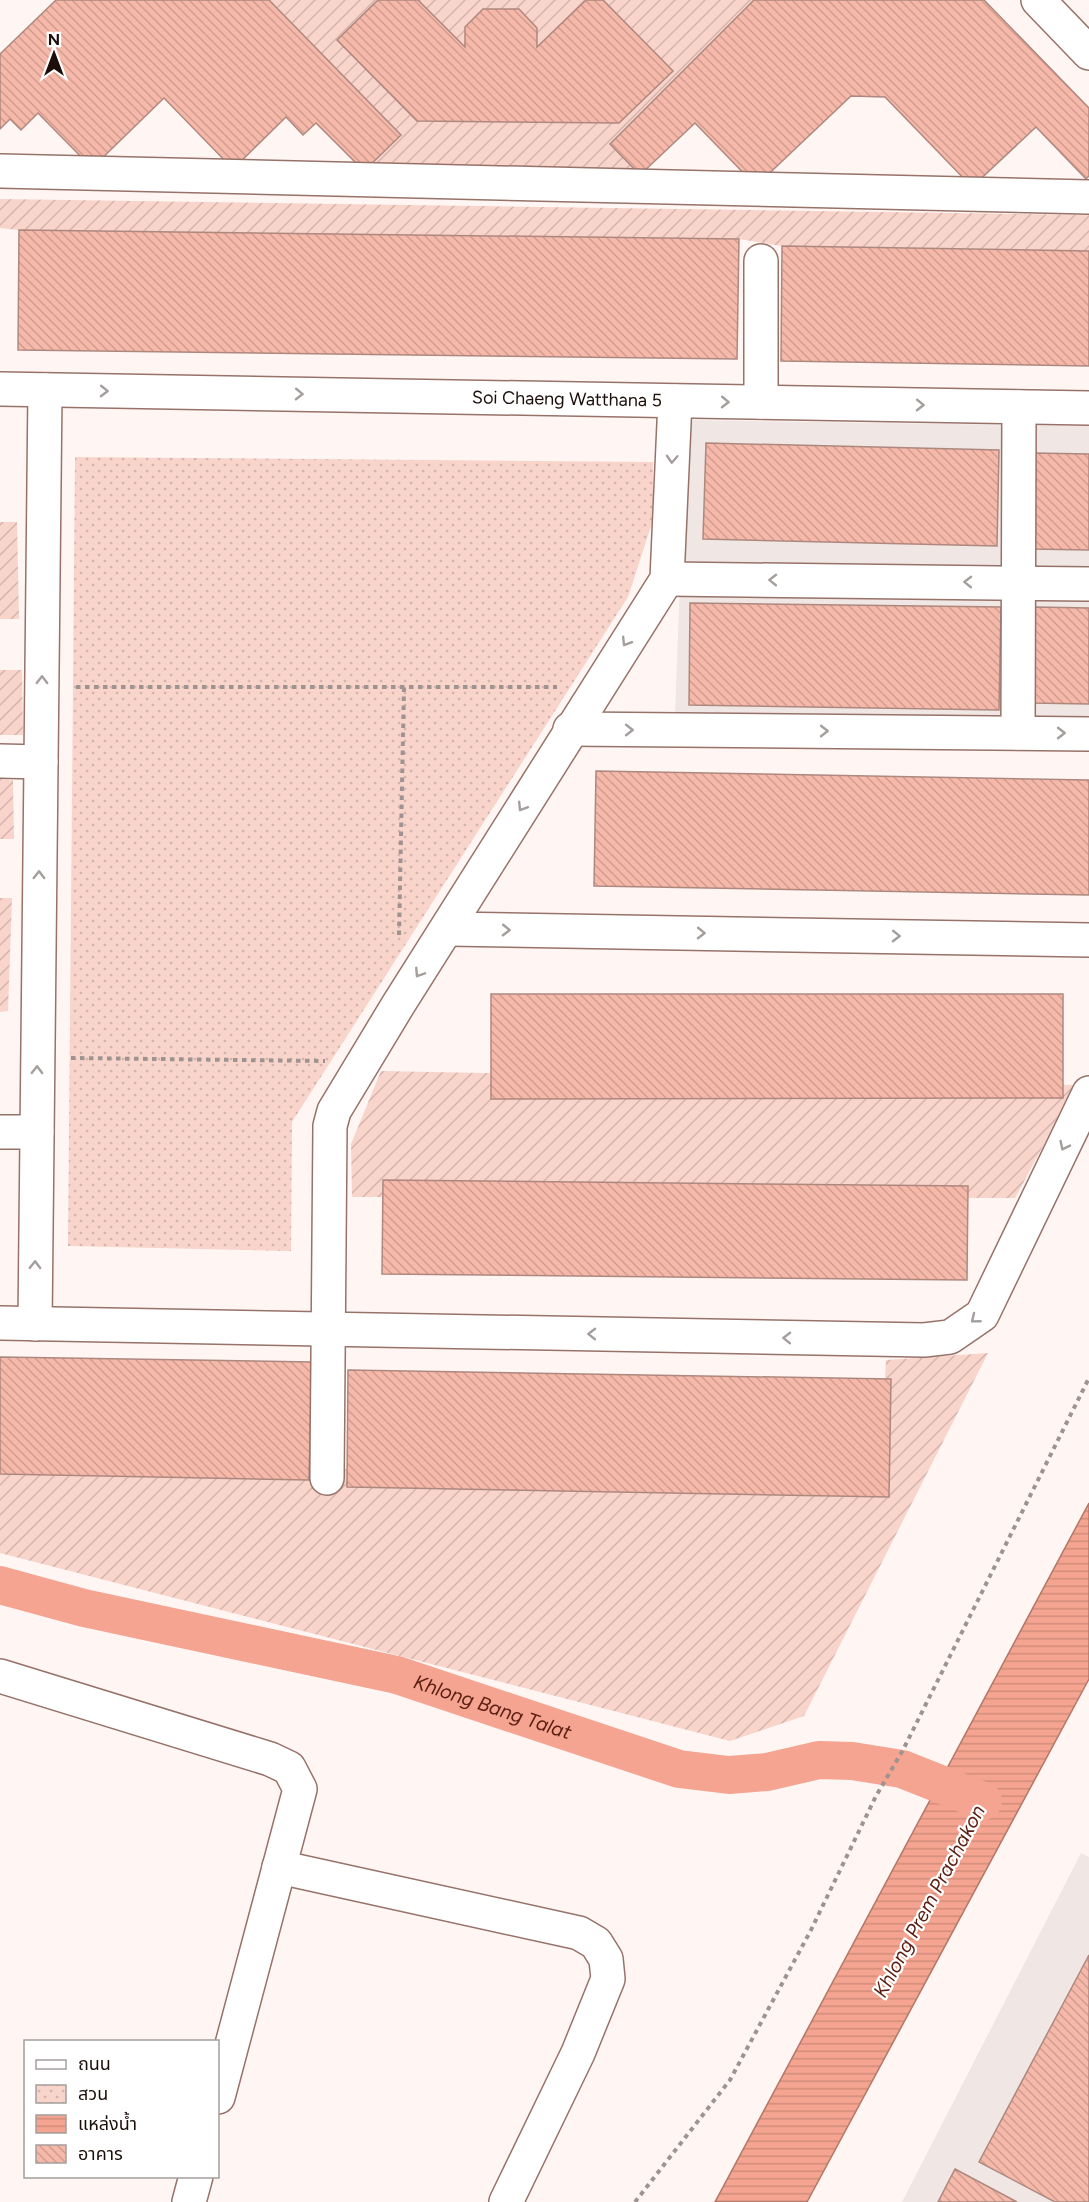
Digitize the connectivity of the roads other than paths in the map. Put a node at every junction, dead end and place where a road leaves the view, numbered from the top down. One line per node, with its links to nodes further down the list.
1 (1038, 0): 2 (street)
2 (1089, 53)
3 (0, 171): 4 (street)
4 (1089, 197)
5 (761, 261): 9 (street)
6 (0, 389): 7 (street, Soi Chaeng Watthana 5)
7 (45, 390): 8 (street, Soi Chaeng Watthana 5, one-way to 8); 19 (street, one-way to 7)
8 (675, 400): 9 (street, Soi Chaeng Watthana 5, one-way to 9); 12 (street, one-way to 12)
9 (761, 402): 10 (street, Soi Chaeng Watthana 5, one-way to 10)
10 (1019, 406): 11 (street, Soi Chaeng Watthana 5); 13 (street)
11 (1089, 408)
12 (667, 579): 13 (street, one-way to 12); 15 (street, one-way to 15)
13 (1019, 583): 14 (street); 16 (street)
14 (1089, 584)
15 (570, 729): 16 (street, one-way to 16); 20 (street, one-way to 20)
16 (1018, 733): 17 (street, one-way to 17)
17 (1089, 734)
18 (0, 761): 19 (street)
19 (41, 762): 24 (street, one-way to 19)
20 (448, 929): 21 (street, one-way to 21); 27 (street, one-way to 27)
21 (1089, 940)
22 (1089, 1093): 27 (street, one-way to 27)
23 (0, 1132): 24 (street)
24 (36, 1132): 26 (street, one-way to 24)
25 (0, 1323): 26 (street)
26 (35, 1323): 27 (street)
27 (327, 1329): 28 (street)
28 (327, 1478)
29 (0, 1676): 30 (street)
30 (279, 1867): 31 (street); 34 (street)
31 (219, 2093)
32 (195, 2178): 33 (street)
33 (189, 2202)
34 (506, 2202)

